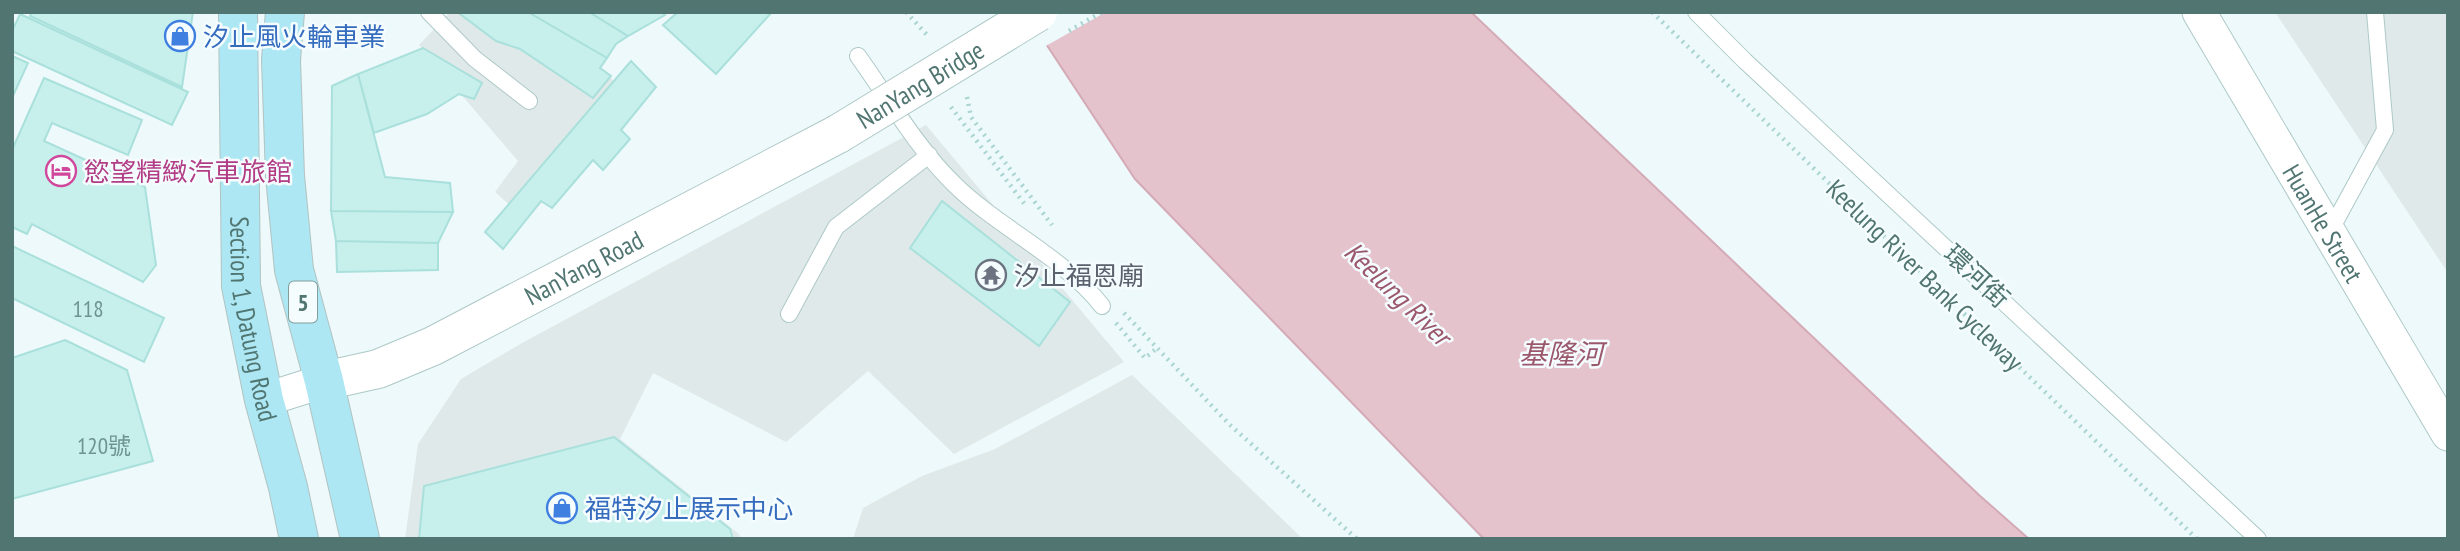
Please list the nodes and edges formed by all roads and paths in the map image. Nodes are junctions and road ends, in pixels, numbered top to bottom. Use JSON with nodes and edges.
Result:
{"nodes":[{"id":1,"x":238,"y":12,"type":"edge"},
{"id":2,"x":285,"y":12,"type":"edge"},
{"id":3,"x":429,"y":12,"type":"edge"},
{"id":4,"x":1038,"y":12,"type":"edge"},
{"id":5,"x":1652,"y":12,"type":"edge"},
{"id":6,"x":1696,"y":12,"type":"edge"},
{"id":7,"x":2199,"y":12,"type":"edge"},
{"id":8,"x":2375,"y":12,"type":"edge"},
{"id":9,"x":858,"y":56,"type":"dead end"},
{"id":10,"x":529,"y":101,"type":"dead end"},
{"id":11,"x":948,"y":103,"type":"dead end"},
{"id":12,"x":971,"y":117,"type":"dead end"},
{"id":13,"x":838,"y":134,"type":"joint"},
{"id":14,"x":929,"y":155,"type":"junction"},
{"id":15,"x":1029,"y":211,"type":"dead end"},
{"id":16,"x":2329,"y":233,"type":"junction"},
{"id":17,"x":1058,"y":234,"type":"dead end"},
{"id":18,"x":1102,"y":306,"type":"joint"},
{"id":19,"x":1119,"y":307,"type":"dead end"},
{"id":20,"x":789,"y":314,"type":"dead end"},
{"id":21,"x":1156,"y":349,"type":"junction"},
{"id":22,"x":324,"y":381,"type":"junction"},
{"id":23,"x":264,"y":400,"type":"junction"},
{"id":24,"x":2448,"y":434,"type":"edge"},
{"id":25,"x":299,"y":539,"type":"edge"},
{"id":26,"x":360,"y":539,"type":"edge"},
{"id":27,"x":1357,"y":539,"type":"edge"},
{"id":28,"x":2197,"y":539,"type":"edge"},
{"id":29,"x":2259,"y":539,"type":"edge"}],
"edges":[{"from":1,"to":23,"type":"main road","name":"Section 1, Datung Road"},
{"from":2,"to":22,"type":"main road","name":"Section 1, Datung Road","number":"5"},
{"from":3,"to":10,"type":"lane"},
{"from":4,"to":13,"type":"street","name":"NanYang Bridge","bridge":true},
{"from":5,"to":28,"type":"path","name":"Keelung River Bank Cycleway"},
{"from":6,"to":29,"type":"lane","name":"環河街"},
{"from":7,"to":16,"type":"street","name":"HuanHe Street"},
{"from":8,"to":16,"type":"lane"},
{"from":9,"to":14,"type":"lane"},
{"from":11,"to":15,"type":"path"},
{"from":12,"to":17,"type":"path"},
{"from":13,"to":22,"type":"street","name":"NanYang Road"},
{"from":14,"to":18,"type":"lane"},
{"from":14,"to":20,"type":"lane"},
{"from":16,"to":24,"type":"street","name":"HuanHe Street"},
{"from":18,"to":21,"type":"path"},
{"from":19,"to":21,"type":"path"},
{"from":21,"to":27,"type":"path"},
{"from":22,"to":23,"type":"street"},
{"from":22,"to":26,"type":"main road","name":"Section 1, Datung Road","number":"5"},
{"from":23,"to":25,"type":"main road","name":"Section 1, Datung Road"}]}
